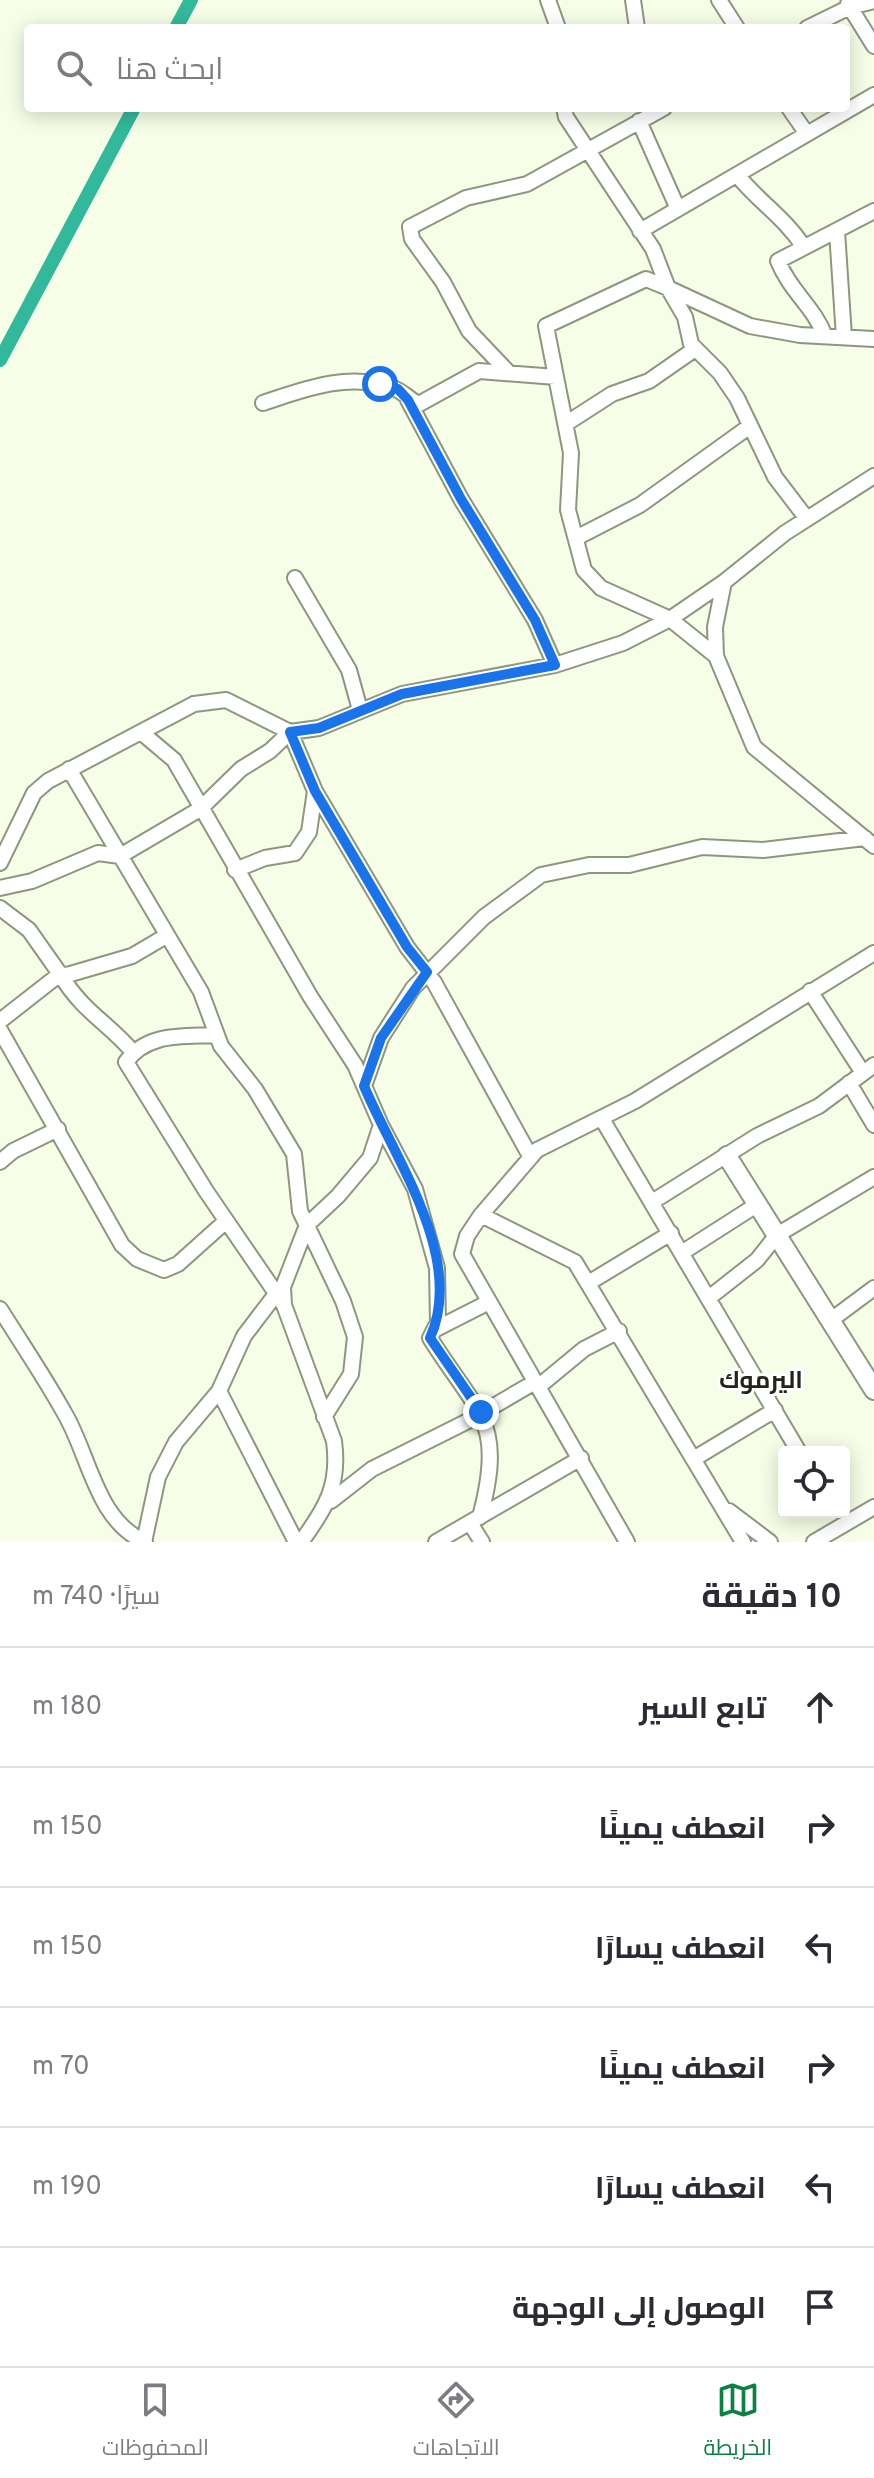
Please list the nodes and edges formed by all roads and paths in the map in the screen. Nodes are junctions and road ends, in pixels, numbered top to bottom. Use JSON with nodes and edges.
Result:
{"nodes":[{"id":1,"x":548,"y":0,"type":"edge"},
{"id":2,"x":633,"y":0,"type":"edge"},
{"id":3,"x":719,"y":0,"type":"edge"},
{"id":4,"x":874,"y":1,"type":"edge"},
{"id":5,"x":848,"y":4,"type":"edge"},
{"id":6,"x":557,"y":24,"type":"edge"},
{"id":7,"x":636,"y":24,"type":"edge"},
{"id":8,"x":734,"y":24,"type":"edge"},
{"id":9,"x":814,"y":24,"type":"edge"},
{"id":10,"x":874,"y":46,"type":"edge"},
{"id":11,"x":874,"y":95,"type":"edge"},
{"id":12,"x":850,"y":109,"type":"edge"},
{"id":13,"x":566,"y":112,"type":"edge"},
{"id":14,"x":656,"y":112,"type":"edge"},
{"id":15,"x":792,"y":112,"type":"edge"},
{"id":16,"x":845,"y":112,"type":"edge"},
{"id":17,"x":639,"y":121,"type":"junction"},
{"id":18,"x":807,"y":134,"type":"junction"},
{"id":19,"x":588,"y":150,"type":"junction"},
{"id":20,"x":737,"y":175,"type":"junction"},
{"id":21,"x":678,"y":209,"type":"junction"},
{"id":22,"x":874,"y":211,"type":"edge"},
{"id":23,"x":640,"y":231,"type":"junction"},
{"id":24,"x":837,"y":231,"type":"junction"},
{"id":25,"x":803,"y":246,"type":"junction"},
{"id":26,"x":668,"y":288,"type":"junction"},
{"id":27,"x":825,"y":336,"type":"junction"},
{"id":28,"x":844,"y":337,"type":"junction"},
{"id":29,"x":874,"y":339,"type":"edge"},
{"id":30,"x":695,"y":349,"type":"junction"},
{"id":31,"x":508,"y":372,"type":"junction"},
{"id":32,"x":556,"y":377,"type":"junction"},
{"id":33,"x":408,"y":400,"type":"junction"},
{"id":34,"x":263,"y":403,"type":"dead end"},
{"id":35,"x":567,"y":423,"type":"junction"},
{"id":36,"x":750,"y":426,"type":"junction"},
{"id":37,"x":874,"y":476,"type":"edge"},
{"id":38,"x":807,"y":519,"type":"junction"},
{"id":39,"x":576,"y":538,"type":"junction"},
{"id":40,"x":295,"y":578,"type":"dead end"},
{"id":41,"x":724,"y":582,"type":"junction"},
{"id":42,"x":670,"y":619,"type":"junction"},
{"id":43,"x":716,"y":656,"type":"junction"},
{"id":44,"x":555,"y":665,"type":"junction"},
{"id":45,"x":360,"y":710,"type":"junction"},
{"id":46,"x":290,"y":732,"type":"junction"},
{"id":47,"x":142,"y":733,"type":"junction"},
{"id":48,"x":69,"y":769,"type":"junction"},
{"id":49,"x":315,"y":791,"type":"junction"},
{"id":50,"x":200,"y":809,"type":"junction"},
{"id":51,"x":869,"y":842,"type":"edge"},
{"id":52,"x":120,"y":856,"type":"junction"},
{"id":53,"x":0,"y":863,"type":"edge"},
{"id":54,"x":235,"y":870,"type":"junction"},
{"id":55,"x":0,"y":888,"type":"edge"},
{"id":56,"x":0,"y":908,"type":"edge"},
{"id":57,"x":166,"y":936,"type":"junction"},
{"id":58,"x":874,"y":953,"type":"edge"},
{"id":59,"x":427,"y":972,"type":"junction"},
{"id":60,"x":60,"y":974,"type":"junction"},
{"id":61,"x":810,"y":991,"type":"junction"},
{"id":62,"x":0,"y":1021,"type":"edge"},
{"id":63,"x":0,"y":1030,"type":"edge"},
{"id":64,"x":217,"y":1035,"type":"junction"},
{"id":65,"x":133,"y":1052,"type":"junction"},
{"id":66,"x":869,"y":1069,"type":"edge"},
{"id":67,"x":849,"y":1083,"type":"junction"},
{"id":68,"x":364,"y":1086,"type":"junction"},
{"id":69,"x":602,"y":1119,"type":"junction"},
{"id":70,"x":381,"y":1125,"type":"junction"},
{"id":71,"x":874,"y":1125,"type":"edge"},
{"id":72,"x":58,"y":1129,"type":"junction"},
{"id":73,"x":530,"y":1156,"type":"junction"},
{"id":74,"x":727,"y":1156,"type":"junction"},
{"id":75,"x":0,"y":1162,"type":"edge"},
{"id":76,"x":874,"y":1177,"type":"edge"},
{"id":77,"x":652,"y":1202,"type":"junction"},
{"id":78,"x":758,"y":1204,"type":"junction"},
{"id":79,"x":481,"y":1215,"type":"junction"},
{"id":80,"x":226,"y":1221,"type":"junction"},
{"id":81,"x":307,"y":1225,"type":"junction"},
{"id":82,"x":671,"y":1233,"type":"junction"},
{"id":83,"x":777,"y":1235,"type":"junction"},
{"id":84,"x":683,"y":1252,"type":"junction"},
{"id":85,"x":590,"y":1282,"type":"junction"},
{"id":86,"x":874,"y":1288,"type":"edge"},
{"id":87,"x":281,"y":1295,"type":"junction"},
{"id":88,"x":710,"y":1297,"type":"junction"},
{"id":89,"x":489,"y":1302,"type":"junction"},
{"id":90,"x":0,"y":1309,"type":"edge"},
{"id":91,"x":831,"y":1320,"type":"junction"},
{"id":92,"x":434,"y":1330,"type":"junction"},
{"id":93,"x":619,"y":1331,"type":"junction"},
{"id":94,"x":536,"y":1385,"type":"junction"},
{"id":95,"x":874,"y":1390,"type":"edge"},
{"id":96,"x":219,"y":1391,"type":"junction"},
{"id":97,"x":775,"y":1410,"type":"junction"},
{"id":98,"x":481,"y":1412,"type":"junction"},
{"id":99,"x":324,"y":1417,"type":"junction"},
{"id":100,"x":796,"y":1446,"type":"edge"},
{"id":101,"x":581,"y":1458,"type":"junction"},
{"id":102,"x":695,"y":1458,"type":"junction"},
{"id":103,"x":331,"y":1501,"type":"junction"},
{"id":104,"x":723,"y":1507,"type":"junction"},
{"id":105,"x":874,"y":1507,"type":"edge"},
{"id":106,"x":838,"y":1519,"type":"edge"},
{"id":107,"x":475,"y":1520,"type":"junction"},
{"id":108,"x":624,"y":1541,"type":"edge"},
{"id":109,"x":144,"y":1542,"type":"edge"},
{"id":110,"x":299,"y":1542,"type":"edge"},
{"id":111,"x":436,"y":1542,"type":"edge"},
{"id":112,"x":482,"y":1542,"type":"edge"},
{"id":113,"x":743,"y":1542,"type":"edge"},
{"id":114,"x":770,"y":1542,"type":"edge"},
{"id":115,"x":814,"y":1542,"type":"edge"}],
"edges":[{"from":1,"to":6,"type":"street"},
{"from":2,"to":7,"type":"street"},
{"from":3,"to":8,"type":"street"},
{"from":4,"to":5,"type":"street"},
{"from":5,"to":9,"type":"street"},
{"from":5,"to":10,"type":"street"},
{"from":11,"to":12,"type":"street"},
{"from":13,"to":19,"type":"street"},
{"from":14,"to":17,"type":"street"},
{"from":15,"to":18,"type":"street"},
{"from":16,"to":18,"type":"street"},
{"from":17,"to":19,"type":"street"},
{"from":17,"to":21,"type":"street"},
{"from":18,"to":20,"type":"street"},
{"from":19,"to":23,"type":"street"},
{"from":19,"to":31,"type":"street"},
{"from":20,"to":21,"type":"street"},
{"from":20,"to":25,"type":"street"},
{"from":21,"to":23,"type":"street"},
{"from":22,"to":24,"type":"street"},
{"from":23,"to":26,"type":"street"},
{"from":24,"to":25,"type":"street"},
{"from":24,"to":28,"type":"street"},
{"from":25,"to":27,"type":"street"},
{"from":26,"to":27,"type":"street"},
{"from":26,"to":30,"type":"street"},
{"from":26,"to":32,"type":"street"},
{"from":27,"to":28,"type":"street"},
{"from":28,"to":29,"type":"street"},
{"from":30,"to":35,"type":"street"},
{"from":30,"to":36,"type":"street"},
{"from":31,"to":32,"type":"street"},
{"from":31,"to":33,"type":"street"},
{"from":32,"to":35,"type":"street"},
{"from":33,"to":34,"type":"street"},
{"from":33,"to":44,"type":"street"},
{"from":35,"to":39,"type":"street"},
{"from":36,"to":38,"type":"street"},
{"from":36,"to":39,"type":"street"},
{"from":37,"to":38,"type":"street"},
{"from":38,"to":41,"type":"street"},
{"from":39,"to":42,"type":"street"},
{"from":40,"to":45,"type":"street"},
{"from":41,"to":42,"type":"street"},
{"from":41,"to":43,"type":"street"},
{"from":42,"to":43,"type":"street"},
{"from":42,"to":44,"type":"street"},
{"from":43,"to":51,"type":"street"},
{"from":44,"to":45,"type":"street"},
{"from":45,"to":46,"type":"street"},
{"from":46,"to":47,"type":"street"},
{"from":46,"to":49,"type":"street"},
{"from":46,"to":50,"type":"street"},
{"from":47,"to":48,"type":"street"},
{"from":47,"to":50,"type":"street"},
{"from":48,"to":52,"type":"street"},
{"from":48,"to":53,"type":"street"},
{"from":49,"to":54,"type":"street"},
{"from":49,"to":59,"type":"street"},
{"from":50,"to":52,"type":"street"},
{"from":50,"to":54,"type":"street"},
{"from":51,"to":59,"type":"street"},
{"from":52,"to":55,"type":"street"},
{"from":52,"to":57,"type":"street"},
{"from":54,"to":68,"type":"street"},
{"from":56,"to":60,"type":"street"},
{"from":57,"to":60,"type":"street"},
{"from":57,"to":64,"type":"street"},
{"from":58,"to":61,"type":"street"},
{"from":59,"to":68,"type":"street"},
{"from":59,"to":73,"type":"street"},
{"from":60,"to":62,"type":"street"},
{"from":60,"to":65,"type":"street"},
{"from":61,"to":66,"type":"street"},
{"from":61,"to":69,"type":"street"},
{"from":63,"to":72,"type":"street"},
{"from":64,"to":65,"type":"street"},
{"from":64,"to":81,"type":"street"},
{"from":65,"to":80,"type":"street"},
{"from":66,"to":67,"type":"street"},
{"from":67,"to":71,"type":"street"},
{"from":67,"to":74,"type":"street"},
{"from":68,"to":70,"type":"street"},
{"from":69,"to":73,"type":"street"},
{"from":69,"to":77,"type":"street"},
{"from":70,"to":81,"type":"street"},
{"from":70,"to":92,"type":"street"},
{"from":72,"to":75,"type":"street"},
{"from":72,"to":80,"type":"street"},
{"from":73,"to":79,"type":"street"},
{"from":74,"to":77,"type":"street"},
{"from":74,"to":78,"type":"street"},
{"from":76,"to":83,"type":"street"},
{"from":77,"to":82,"type":"street"},
{"from":78,"to":83,"type":"street"},
{"from":78,"to":84,"type":"street"},
{"from":79,"to":85,"type":"street"},
{"from":79,"to":89,"type":"street"},
{"from":80,"to":87,"type":"street"},
{"from":81,"to":87,"type":"street"},
{"from":81,"to":99,"type":"street"},
{"from":82,"to":84,"type":"street"},
{"from":82,"to":85,"type":"street"},
{"from":83,"to":88,"type":"street"},
{"from":83,"to":91,"type":"street"},
{"from":84,"to":88,"type":"street"},
{"from":85,"to":93,"type":"street"},
{"from":86,"to":91,"type":"street"},
{"from":87,"to":96,"type":"street"},
{"from":87,"to":99,"type":"street"},
{"from":88,"to":97,"type":"street"},
{"from":89,"to":92,"type":"street"},
{"from":89,"to":94,"type":"street"},
{"from":90,"to":109,"type":"street"},
{"from":91,"to":95,"type":"street"},
{"from":92,"to":98,"type":"street"},
{"from":93,"to":94,"type":"street"},
{"from":93,"to":102,"type":"street"},
{"from":94,"to":98,"type":"street"},
{"from":94,"to":101,"type":"street"},
{"from":96,"to":109,"type":"street"},
{"from":96,"to":110,"type":"street"},
{"from":97,"to":100,"type":"street"},
{"from":97,"to":102,"type":"street"},
{"from":98,"to":103,"type":"street"},
{"from":98,"to":107,"type":"street"},
{"from":99,"to":103,"type":"street"},
{"from":101,"to":107,"type":"street"},
{"from":101,"to":108,"type":"street"},
{"from":102,"to":104,"type":"street"},
{"from":103,"to":110,"type":"street"},
{"from":104,"to":113,"type":"street"},
{"from":104,"to":114,"type":"street"},
{"from":105,"to":106,"type":"street"},
{"from":106,"to":115,"type":"street"},
{"from":107,"to":111,"type":"street"},
{"from":107,"to":112,"type":"street"}]}
